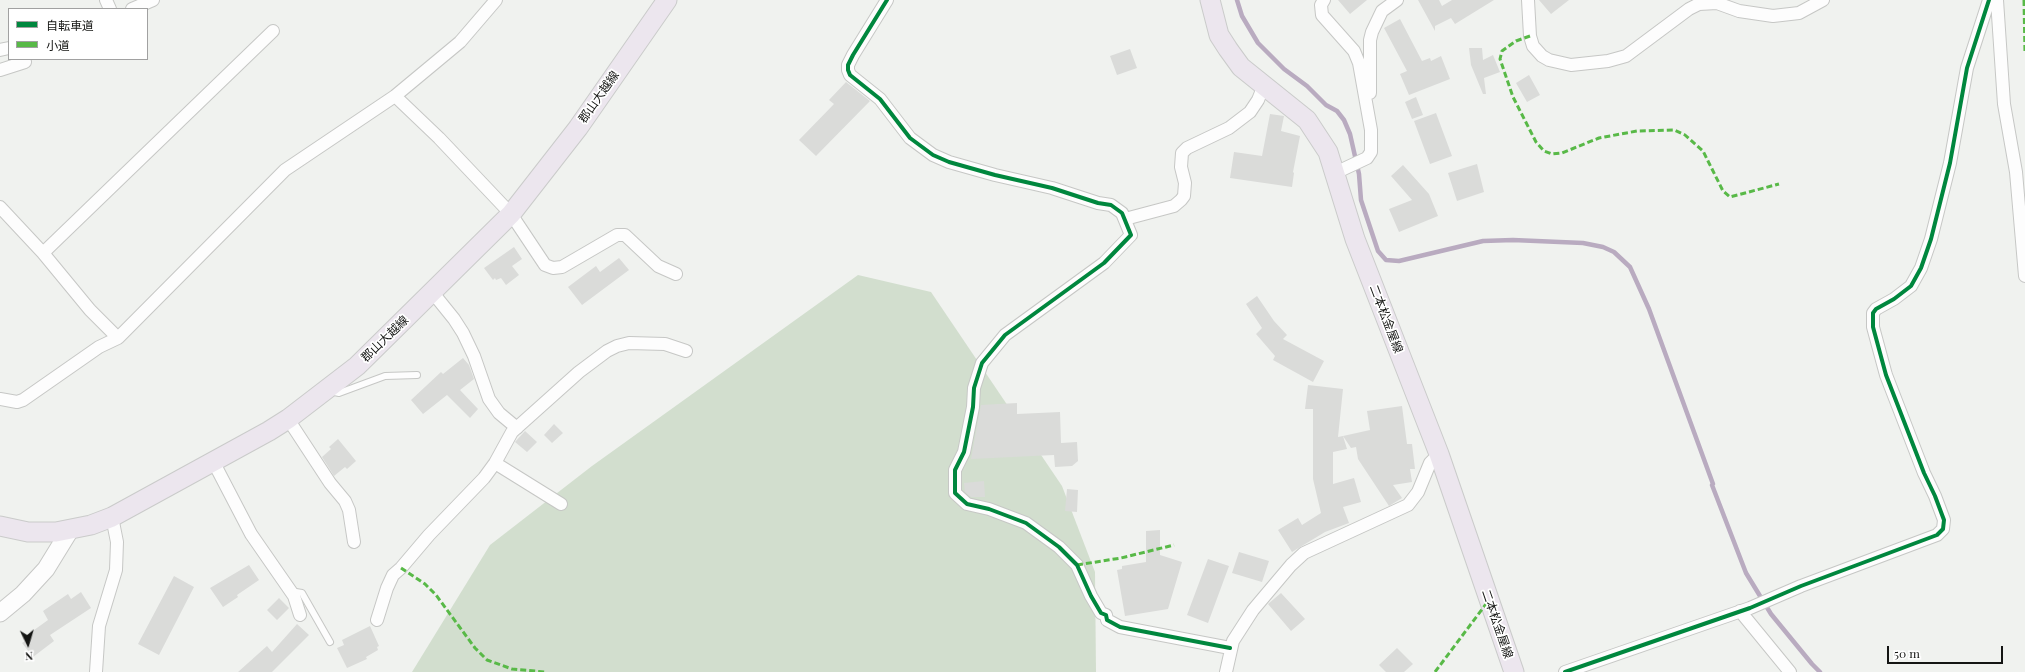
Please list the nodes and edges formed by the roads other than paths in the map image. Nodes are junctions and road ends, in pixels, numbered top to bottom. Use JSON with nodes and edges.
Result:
{"nodes":[{"id":1,"x":153,"y":0,"type":"edge"},
{"id":2,"x":496,"y":0,"type":"edge"},
{"id":3,"x":666,"y":0,"type":"edge"},
{"id":4,"x":887,"y":0,"type":"edge"},
{"id":5,"x":1210,"y":0,"type":"edge"},
{"id":6,"x":1324,"y":0,"type":"edge"},
{"id":7,"x":1397,"y":0,"type":"edge"},
{"id":8,"x":1528,"y":0,"type":"edge"},
{"id":9,"x":1822,"y":0,"type":"edge"},
{"id":10,"x":1988,"y":0,"type":"edge"},
{"id":11,"x":1997,"y":0,"type":"edge"},
{"id":12,"x":134,"y":8,"type":"edge"},
{"id":13,"x":273,"y":31,"type":"dead end"},
{"id":14,"x":24,"y":62,"type":"dead end"},
{"id":15,"x":0,"y":70,"type":"edge"},
{"id":16,"x":1264,"y":85,"type":"junction"},
{"id":17,"x":395,"y":96,"type":"junction"},
{"id":18,"x":1366,"y":101,"type":"junction"},
{"id":19,"x":1335,"y":173,"type":"junction"},
{"id":20,"x":0,"y":208,"type":"edge"},
{"id":21,"x":511,"y":214,"type":"junction"},
{"id":22,"x":1126,"y":219,"type":"junction"},
{"id":23,"x":43,"y":253,"type":"junction"},
{"id":24,"x":676,"y":274,"type":"dead end"},
{"id":25,"x":2025,"y":276,"type":"edge"},
{"id":26,"x":433,"y":292,"type":"junction"},
{"id":27,"x":118,"y":338,"type":"junction"},
{"id":28,"x":686,"y":351,"type":"dead end"},
{"id":29,"x":417,"y":375,"type":"dead end"},
{"id":30,"x":325,"y":390,"type":"junction"},
{"id":31,"x":0,"y":399,"type":"edge"},
{"id":32,"x":288,"y":419,"type":"junction"},
{"id":33,"x":517,"y":428,"type":"junction"},
{"id":34,"x":1439,"y":454,"type":"junction"},
{"id":35,"x":214,"y":463,"type":"junction"},
{"id":36,"x":495,"y":463,"type":"junction"},
{"id":37,"x":561,"y":504,"type":"dead end"},
{"id":38,"x":112,"y":517,"type":"junction"},
{"id":39,"x":0,"y":526,"type":"edge"},
{"id":40,"x":70,"y":530,"type":"junction"},
{"id":41,"x":354,"y":542,"type":"dead end"},
{"id":42,"x":290,"y":591,"type":"junction"},
{"id":43,"x":1740,"y":611,"type":"junction"},
{"id":44,"x":0,"y":613,"type":"edge"},
{"id":45,"x":300,"y":615,"type":"dead end"},
{"id":46,"x":377,"y":620,"type":"dead end"},
{"id":47,"x":330,"y":642,"type":"dead end"},
{"id":48,"x":1230,"y":648,"type":"junction"},
{"id":49,"x":96,"y":672,"type":"edge"},
{"id":50,"x":1226,"y":672,"type":"edge"},
{"id":51,"x":1514,"y":672,"type":"edge"},
{"id":52,"x":1565,"y":672,"type":"edge"},
{"id":53,"x":1790,"y":672,"type":"edge"}],
"edges":[{"from":1,"to":12,"type":"street"},
{"from":2,"to":17,"type":"street"},
{"from":3,"to":21,"type":"main road","name":"郡山大越線"},
{"from":4,"to":22,"type":"street"},
{"from":5,"to":16,"type":"main road","name":"二本松金屋線"},
{"from":6,"to":18,"type":"street"},
{"from":7,"to":18,"type":"street"},
{"from":8,"to":9,"type":"street"},
{"from":10,"to":43,"type":"street"},
{"from":11,"to":25,"type":"street"},
{"from":13,"to":23,"type":"street"},
{"from":14,"to":15,"type":"street"},
{"from":16,"to":19,"type":"main road","name":"二本松金屋線"},
{"from":16,"to":22,"type":"street"},
{"from":17,"to":21,"type":"street"},
{"from":17,"to":27,"type":"street"},
{"from":18,"to":19,"type":"street"},
{"from":19,"to":34,"type":"main road","name":"二本松金屋線"},
{"from":20,"to":23,"type":"street"},
{"from":21,"to":24,"type":"street"},
{"from":21,"to":26,"type":"main road","name":"郡山大越線"},
{"from":22,"to":48,"type":"street"},
{"from":23,"to":27,"type":"street"},
{"from":26,"to":30,"type":"main road","name":"郡山大越線"},
{"from":26,"to":33,"type":"street"},
{"from":27,"to":31,"type":"street"},
{"from":28,"to":33,"type":"street"},
{"from":29,"to":30,"type":"lane"},
{"from":30,"to":32,"type":"main road","name":"郡山大越線"},
{"from":32,"to":35,"type":"main road","name":"郡山大越線"},
{"from":32,"to":41,"type":"street"},
{"from":33,"to":36,"type":"street"},
{"from":34,"to":48,"type":"street"},
{"from":34,"to":51,"type":"main road","name":"二本松金屋線"},
{"from":35,"to":38,"type":"main road","name":"郡山大越線"},
{"from":35,"to":42,"type":"street"},
{"from":36,"to":37,"type":"street"},
{"from":36,"to":46,"type":"street"},
{"from":38,"to":40,"type":"main road","name":"郡山大越線"},
{"from":38,"to":49,"type":"street"},
{"from":39,"to":40,"type":"main road","name":"郡山大越線"},
{"from":40,"to":44,"type":"main road"},
{"from":42,"to":45,"type":"street"},
{"from":42,"to":47,"type":"lane"},
{"from":43,"to":52,"type":"street"},
{"from":43,"to":53,"type":"street"},
{"from":48,"to":50,"type":"street"}]}
